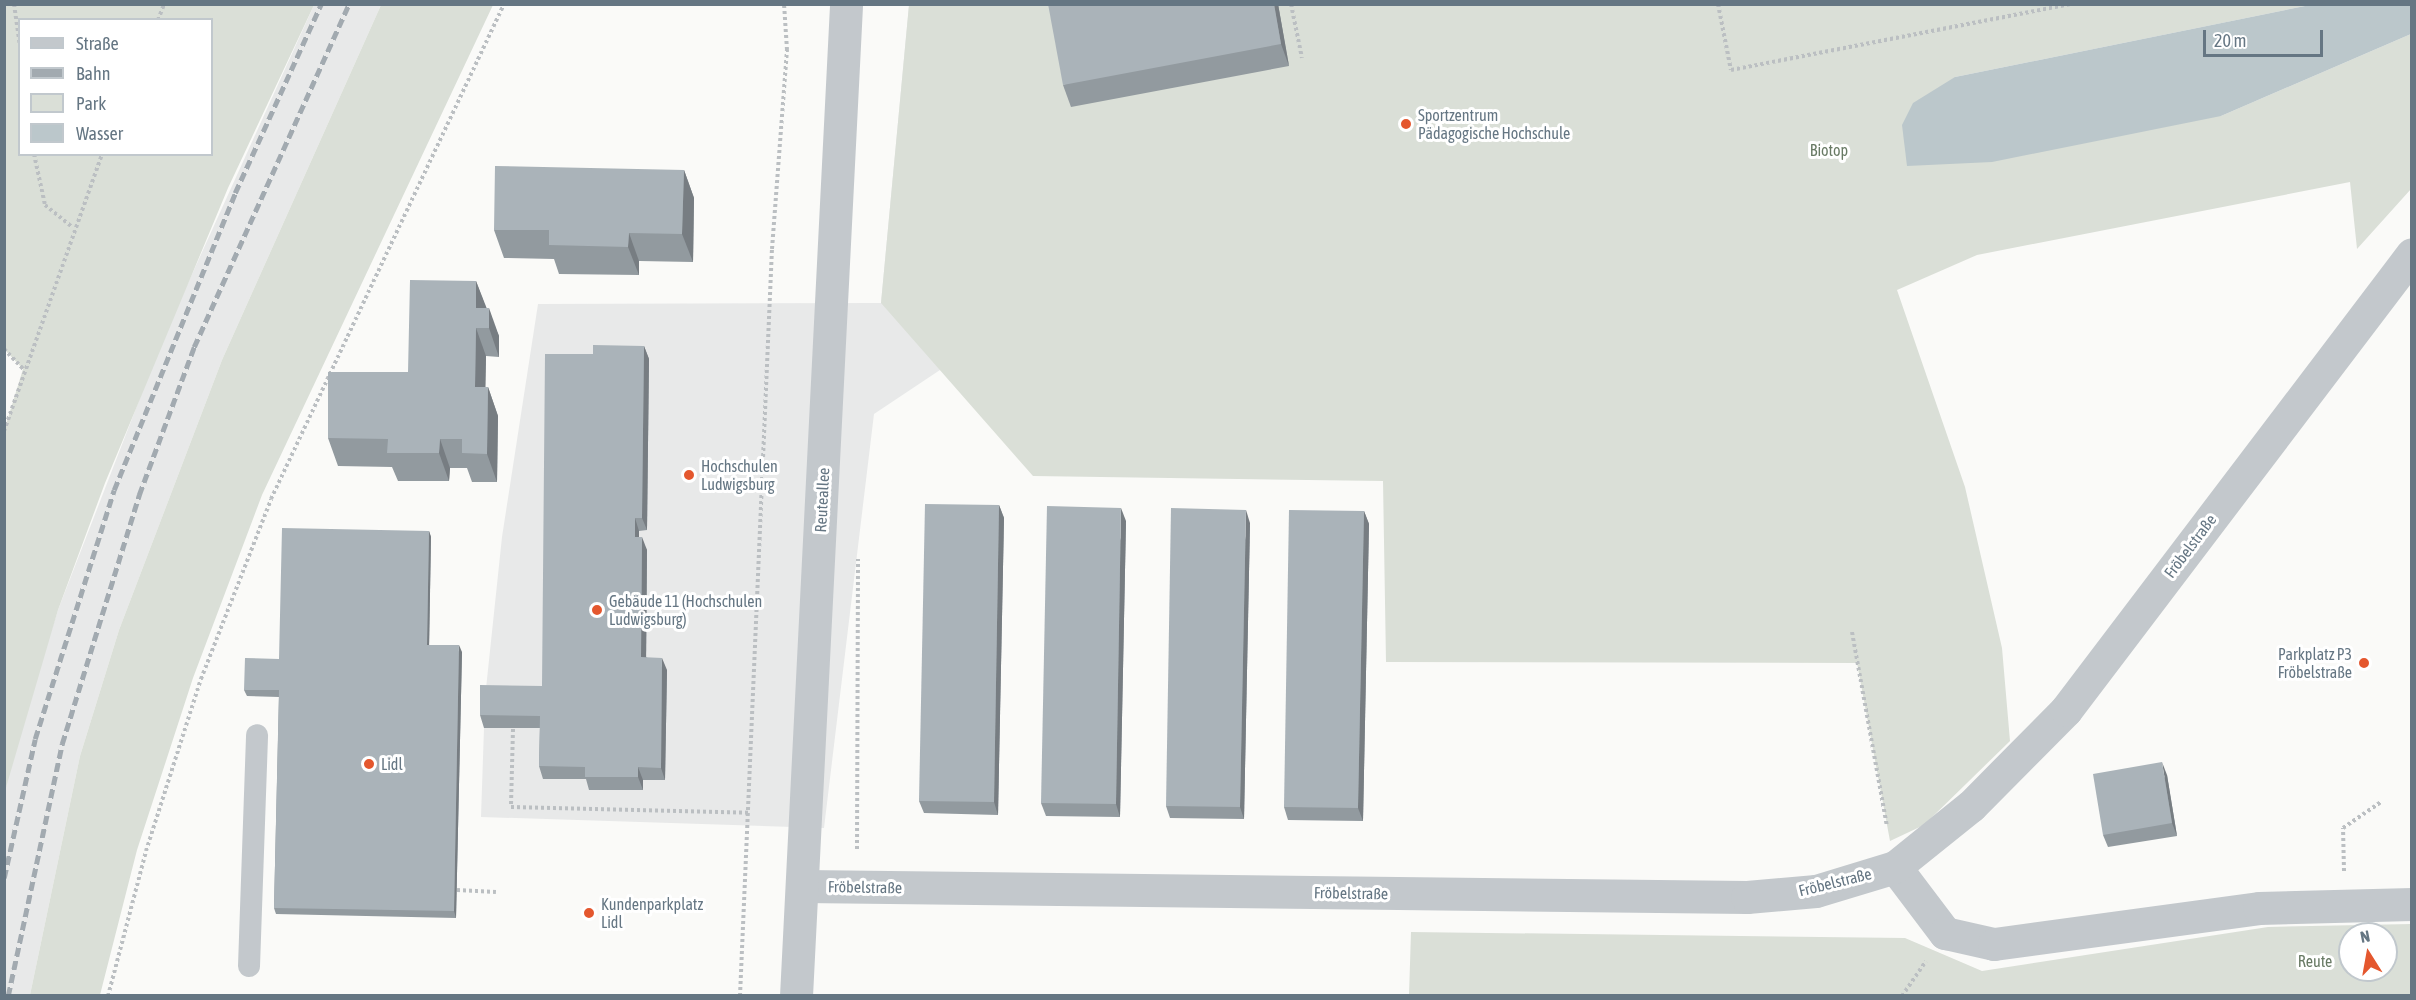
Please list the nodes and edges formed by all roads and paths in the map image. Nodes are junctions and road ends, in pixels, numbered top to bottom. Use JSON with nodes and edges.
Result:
{"nodes":[{"id":1,"x":14,"y":4,"type":"edge"},
{"id":2,"x":504,"y":4,"type":"edge"},
{"id":3,"x":784,"y":4,"type":"edge"},
{"id":4,"x":846,"y":4,"type":"edge"},
{"id":5,"x":1291,"y":4,"type":"edge"},
{"id":6,"x":1718,"y":4,"type":"edge"},
{"id":7,"x":2071,"y":4,"type":"edge"},
{"id":8,"x":18,"y":32,"type":"edge"},
{"id":9,"x":1302,"y":58,"type":"dead end"},
{"id":10,"x":34,"y":156,"type":"edge"},
{"id":11,"x":101,"y":156,"type":"edge"},
{"id":12,"x":72,"y":228,"type":"junction"},
{"id":13,"x":2412,"y":254,"type":"edge"},
{"id":14,"x":4,"y":349,"type":"edge"},
{"id":15,"x":23,"y":369,"type":"junction"},
{"id":16,"x":4,"y":431,"type":"edge"},
{"id":17,"x":1852,"y":632,"type":"dead end"},
{"id":18,"x":513,"y":729,"type":"edge"},
{"id":19,"x":257,"y":735,"type":"dead end"},
{"id":20,"x":2381,"y":802,"type":"dead end"},
{"id":21,"x":750,"y":813,"type":"junction"},
{"id":22,"x":1895,"y":867,"type":"junction"},
{"id":23,"x":2344,"y":873,"type":"dead end"},
{"id":24,"x":803,"y":886,"type":"junction"},
{"id":25,"x":457,"y":891,"type":"edge"},
{"id":26,"x":496,"y":892,"type":"dead end"},
{"id":27,"x":2412,"y":904,"type":"edge"},
{"id":28,"x":249,"y":966,"type":"dead end"},
{"id":29,"x":108,"y":996,"type":"edge"},
{"id":30,"x":740,"y":996,"type":"edge"},
{"id":31,"x":796,"y":996,"type":"edge"}],
"edges":[{"from":1,"to":8,"type":"path"},
{"from":2,"to":29,"type":"path"},
{"from":3,"to":21,"type":"path"},
{"from":4,"to":24,"type":"street","name":"Reuteallee"},
{"from":5,"to":9,"type":"path"},
{"from":6,"to":7,"type":"path"},
{"from":10,"to":12,"type":"path"},
{"from":11,"to":12,"type":"path"},
{"from":12,"to":15,"type":"path"},
{"from":13,"to":22,"type":"street","name":"Fröbelstraße"},
{"from":14,"to":15,"type":"path"},
{"from":15,"to":16,"type":"path"},
{"from":17,"to":22,"type":"path"},
{"from":18,"to":21,"type":"path"},
{"from":19,"to":28,"type":"lane"},
{"from":20,"to":23,"type":"path"},
{"from":21,"to":30,"type":"path"},
{"from":22,"to":24,"type":"street","name":"Fröbelstraße"},
{"from":22,"to":27,"type":"street"},
{"from":24,"to":31,"type":"street","name":"Reuteallee"},
{"from":25,"to":26,"type":"path"}]}
